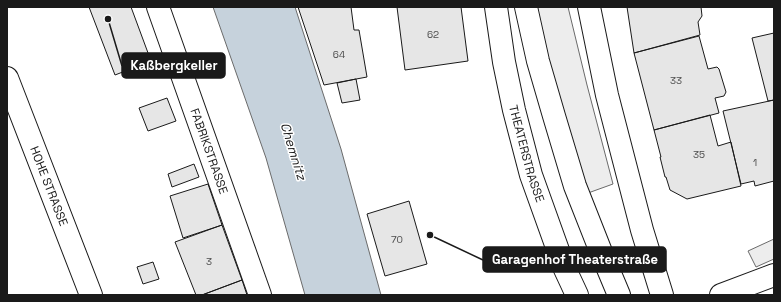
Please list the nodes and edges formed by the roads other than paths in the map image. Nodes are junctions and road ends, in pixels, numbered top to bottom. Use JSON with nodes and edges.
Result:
{"nodes":[{"id":1,"x":158,"y":7,"type":"edge"},
{"id":2,"x":496,"y":7,"type":"edge"},
{"id":3,"x":526,"y":7,"type":"edge"},
{"id":4,"x":589,"y":7,"type":"edge"},
{"id":5,"x":7,"y":78,"type":"edge"},
{"id":6,"x":774,"y":275,"type":"edge"},
{"id":7,"x":91,"y":295,"type":"edge"},
{"id":8,"x":260,"y":295,"type":"edge"},
{"id":9,"x":577,"y":295,"type":"edge"},
{"id":10,"x":619,"y":295,"type":"edge"},
{"id":11,"x":662,"y":295,"type":"edge"},
{"id":12,"x":721,"y":295,"type":"edge"}],
"edges":[{"from":1,"to":8,"type":"street","name":"FABRIKSTRASSE"},
{"from":2,"to":9,"type":"street","name":"THEATERSTRASSE"},
{"from":3,"to":10,"type":"street"},
{"from":4,"to":11,"type":"street"},
{"from":5,"to":7,"type":"street","name":"HOHE STRASSE"},
{"from":6,"to":12,"type":"street"}]}
